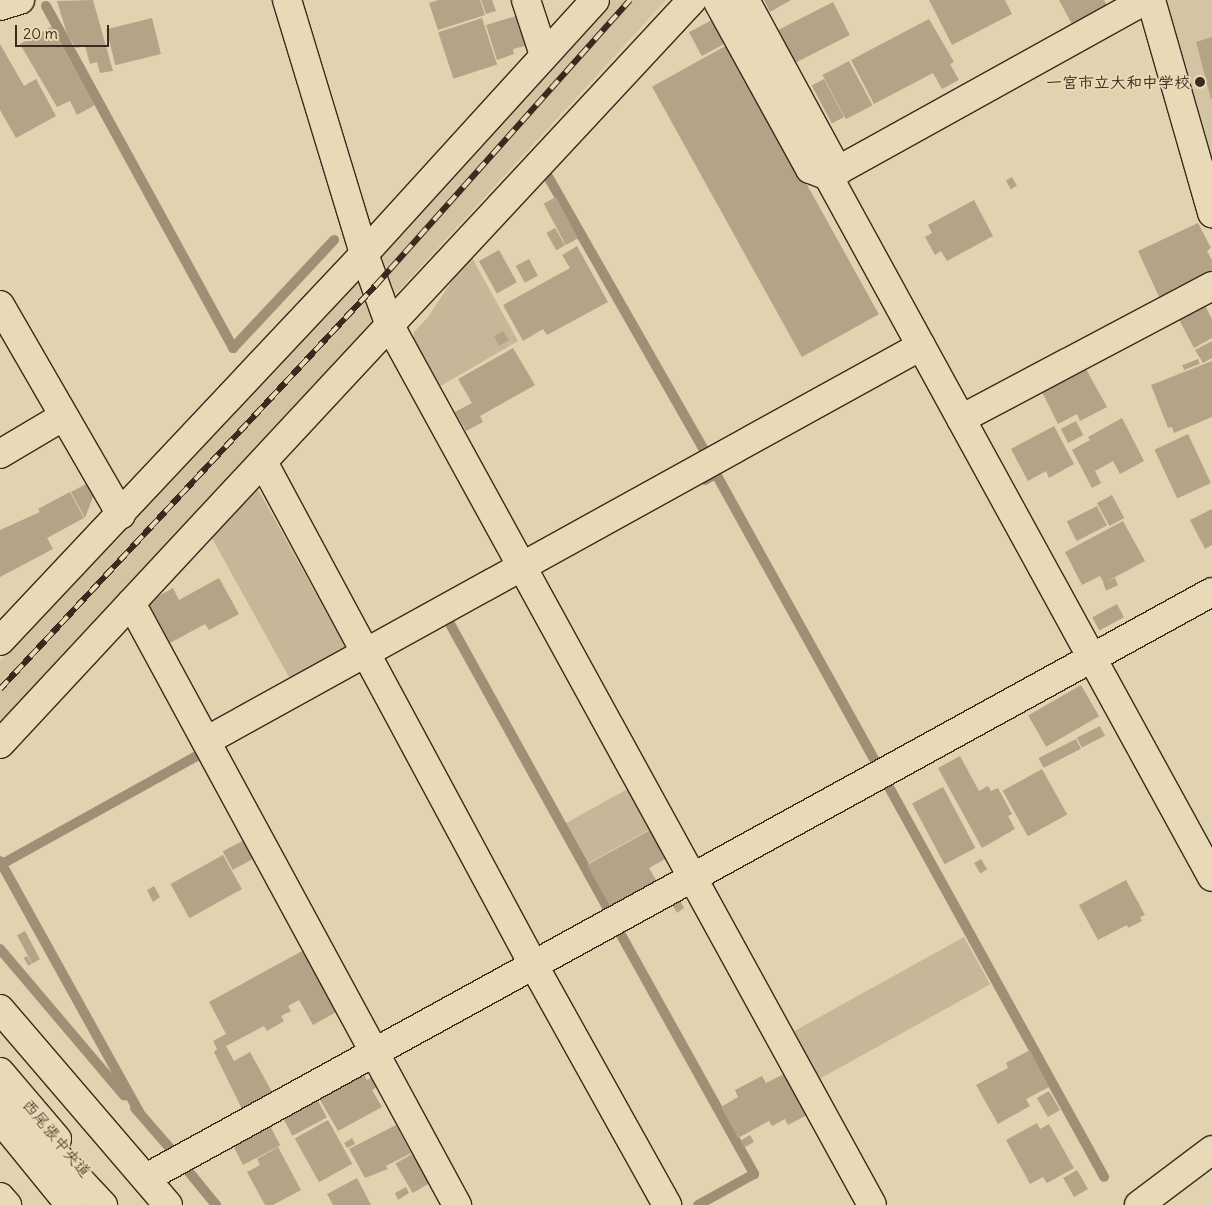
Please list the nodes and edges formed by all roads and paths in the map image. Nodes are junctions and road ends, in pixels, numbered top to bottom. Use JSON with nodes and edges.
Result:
{"nodes":[{"id":1,"x":20,"y":0,"type":"edge"},
{"id":2,"x":287,"y":0,"type":"edge"},
{"id":3,"x":526,"y":0,"type":"edge"},
{"id":4,"x":595,"y":0,"type":"edge"},
{"id":5,"x":692,"y":0,"type":"edge"},
{"id":6,"x":717,"y":0,"type":"edge"},
{"id":7,"x":745,"y":0,"type":"edge"},
{"id":8,"x":1145,"y":0,"type":"edge"},
{"id":9,"x":1152,"y":0,"type":"edge"},
{"id":10,"x":0,"y":6,"type":"edge"},
{"id":11,"x":544,"y":55,"type":"junction"},
{"id":12,"x":833,"y":173,"type":"junction"},
{"id":13,"x":1212,"y":213,"type":"edge"},
{"id":14,"x":364,"y":254,"type":"junction"},
{"id":15,"x":1212,"y":286,"type":"edge"},
{"id":16,"x":0,"y":305,"type":"edge"},
{"id":17,"x":390,"y":326,"type":"junction"},
{"id":18,"x":921,"y":346,"type":"junction"},
{"id":19,"x":64,"y":416,"type":"junction"},
{"id":20,"x":961,"y":419,"type":"junction"},
{"id":21,"x":0,"y":454,"type":"edge"},
{"id":22,"x":263,"y":462,"type":"junction"},
{"id":23,"x":121,"y":515,"type":"junction"},
{"id":24,"x":523,"y":564,"type":"junction"},
{"id":25,"x":1212,"y":592,"type":"edge"},
{"id":26,"x":131,"y":603,"type":"junction"},
{"id":27,"x":0,"y":642,"type":"edge"},
{"id":28,"x":364,"y":653,"type":"junction"},
{"id":29,"x":1092,"y":658,"type":"junction"},
{"id":30,"x":206,"y":741,"type":"junction"},
{"id":31,"x":0,"y":744,"type":"edge"},
{"id":32,"x":1212,"y":877,"type":"edge"},
{"id":33,"x":694,"y":878,"type":"junction"},
{"id":34,"x":533,"y":964,"type":"junction"},
{"id":35,"x":0,"y":1009,"type":"edge"},
{"id":36,"x":372,"y":1053,"type":"junction"},
{"id":37,"x":0,"y":1072,"type":"edge"},
{"id":38,"x":0,"y":1095,"type":"edge"},
{"id":39,"x":0,"y":1119,"type":"edge"},
{"id":40,"x":1212,"y":1150,"type":"edge"},
{"id":41,"x":146,"y":1178,"type":"junction"},
{"id":42,"x":0,"y":1197,"type":"edge"},
{"id":43,"x":7,"y":1205,"type":"edge"},
{"id":44,"x":70,"y":1205,"type":"edge"},
{"id":45,"x":103,"y":1205,"type":"edge"},
{"id":46,"x":114,"y":1205,"type":"edge"},
{"id":47,"x":168,"y":1205,"type":"edge"},
{"id":48,"x":457,"y":1205,"type":"edge"},
{"id":49,"x":667,"y":1205,"type":"edge"},
{"id":50,"x":872,"y":1205,"type":"edge"},
{"id":51,"x":1139,"y":1205,"type":"edge"}],
"edges":[{"from":1,"to":10,"type":"main road"},
{"from":2,"to":14,"type":"main road"},
{"from":3,"to":11,"type":"main road"},
{"from":4,"to":11,"type":"main road"},
{"from":5,"to":17,"type":"main road"},
{"from":6,"to":12,"type":"main road"},
{"from":7,"to":12,"type":"main road"},
{"from":8,"to":12,"type":"main road"},
{"from":9,"to":13,"type":"main road"},
{"from":11,"to":14,"type":"main road"},
{"from":12,"to":18,"type":"main road"},
{"from":14,"to":17,"type":"main road"},
{"from":14,"to":23,"type":"main road"},
{"from":15,"to":20,"type":"main road"},
{"from":16,"to":19,"type":"main road"},
{"from":17,"to":22,"type":"main road"},
{"from":17,"to":24,"type":"main road"},
{"from":18,"to":20,"type":"main road"},
{"from":18,"to":24,"type":"main road"},
{"from":19,"to":21,"type":"main road"},
{"from":19,"to":23,"type":"main road"},
{"from":20,"to":29,"type":"main road"},
{"from":22,"to":26,"type":"main road"},
{"from":22,"to":28,"type":"main road"},
{"from":23,"to":27,"type":"main road"},
{"from":24,"to":28,"type":"main road"},
{"from":24,"to":33,"type":"main road"},
{"from":25,"to":29,"type":"main road"},
{"from":26,"to":30,"type":"main road"},
{"from":26,"to":31,"type":"main road"},
{"from":28,"to":30,"type":"main road"},
{"from":28,"to":34,"type":"main road"},
{"from":29,"to":32,"type":"main road"},
{"from":29,"to":33,"type":"main road"},
{"from":30,"to":36,"type":"main road"},
{"from":33,"to":34,"type":"main road"},
{"from":33,"to":50,"type":"main road"},
{"from":34,"to":36,"type":"main road"},
{"from":34,"to":49,"type":"main road"},
{"from":35,"to":41,"type":"main road"},
{"from":36,"to":41,"type":"main road"},
{"from":36,"to":48,"type":"main road"},
{"from":37,"to":46,"type":"main road","name":"西尾張中央道"},
{"from":38,"to":45,"type":"main road"},
{"from":39,"to":44,"type":"main road"},
{"from":40,"to":51,"type":"main road"},
{"from":41,"to":47,"type":"main road"},
{"from":42,"to":43,"type":"main road"}]}
